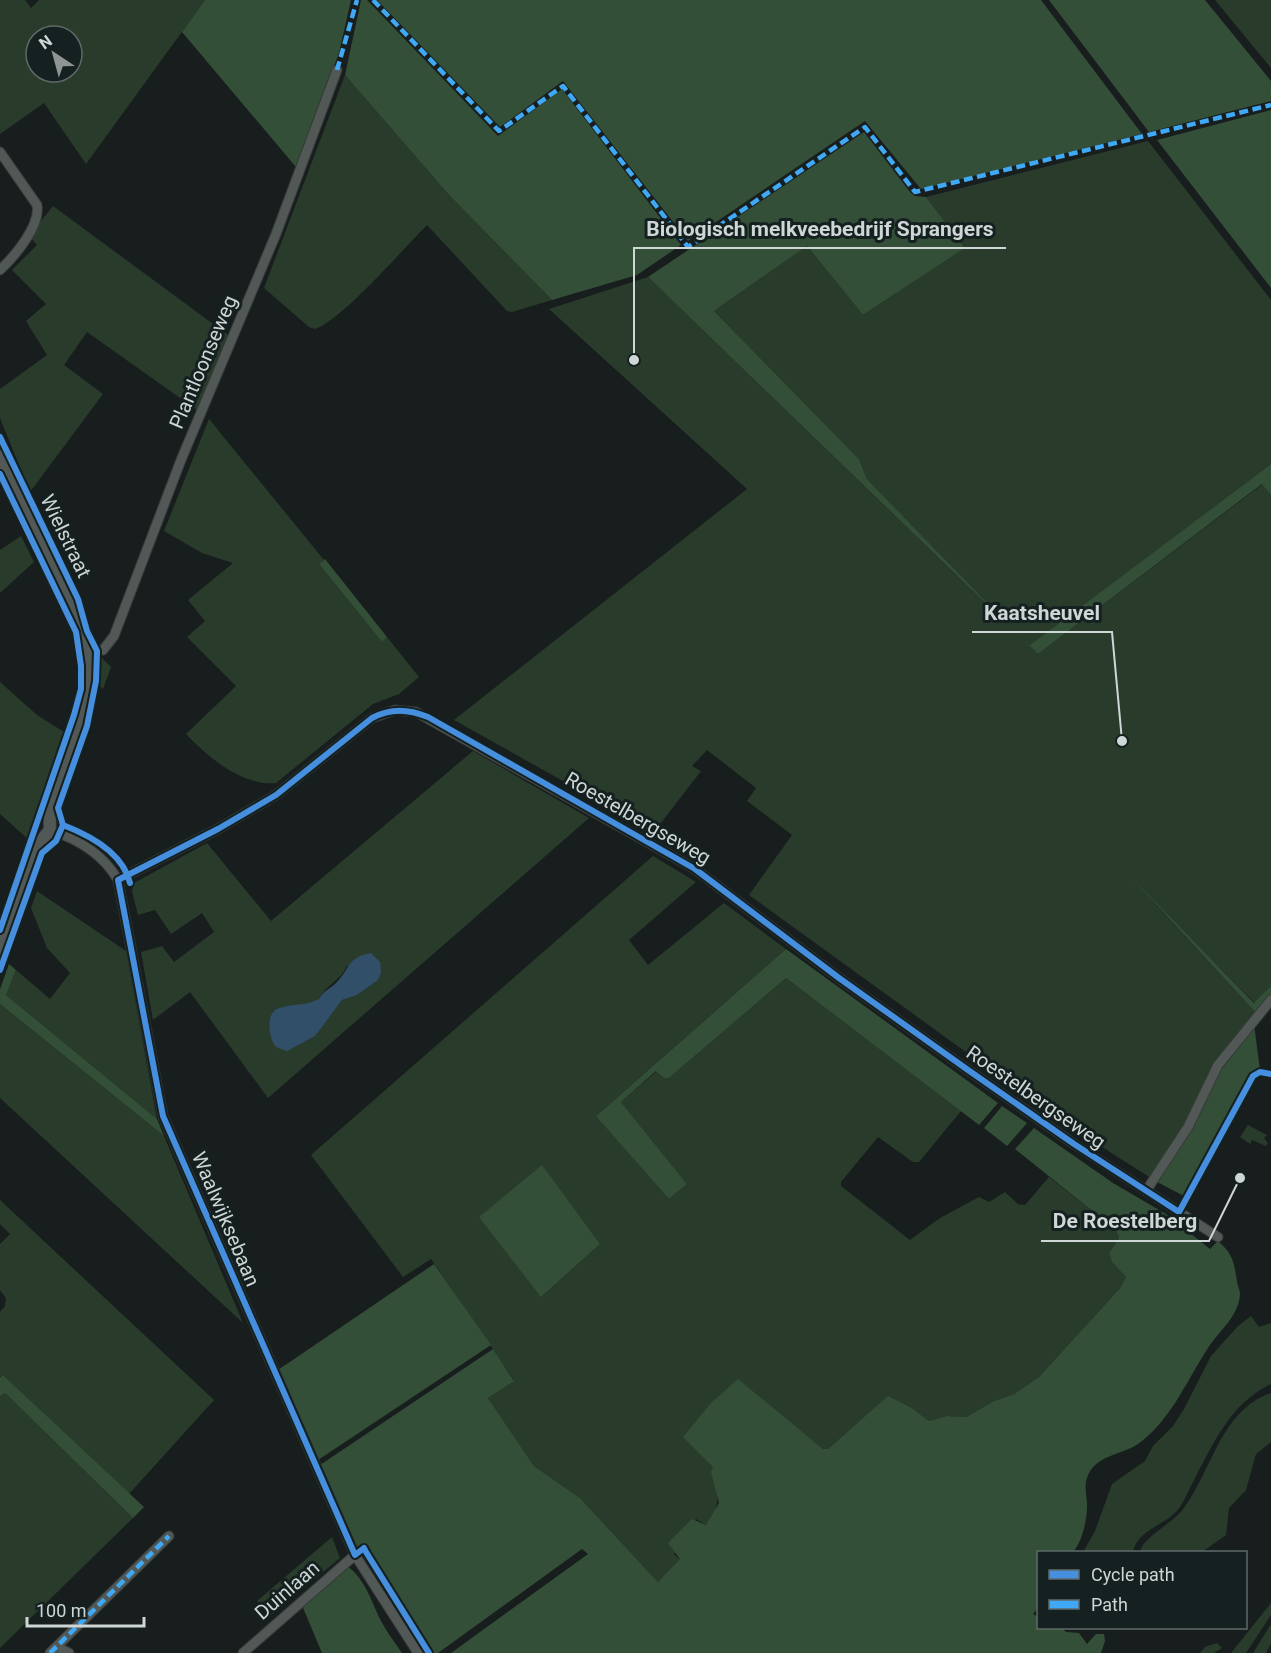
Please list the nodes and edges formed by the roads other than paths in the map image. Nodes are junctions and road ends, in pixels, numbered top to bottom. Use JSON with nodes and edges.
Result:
{"nodes":[{"id":1,"x":337,"y":70,"type":"dead end"},
{"id":2,"x":0,"y":152,"type":"edge"},
{"id":3,"x":0,"y":270,"type":"edge"},
{"id":4,"x":0,"y":456,"type":"edge"},
{"id":5,"x":88,"y":652,"type":"junction"},
{"id":6,"x":50,"y":830,"type":"junction"},
{"id":7,"x":118,"y":880,"type":"junction"},
{"id":8,"x":0,"y":949,"type":"edge"},
{"id":9,"x":1271,"y":1000,"type":"edge"},
{"id":10,"x":1146,"y":1191,"type":"junction"},
{"id":11,"x":1218,"y":1237,"type":"dead end"},
{"id":12,"x":169,"y":1536,"type":"dead end"},
{"id":13,"x":355,"y":1555,"type":"junction"},
{"id":14,"x":54,"y":1650,"type":"edge"},
{"id":15,"x":69,"y":1653,"type":"edge"},
{"id":16,"x":243,"y":1653,"type":"edge"},
{"id":17,"x":418,"y":1653,"type":"edge"}],
"edges":[{"from":1,"to":5,"type":"street","name":"Plantloonseweg"},
{"from":2,"to":3,"type":"street"},
{"from":4,"to":5,"type":"street","name":"Wielstraat"},
{"from":5,"to":6,"type":"street","name":"Wielstraat"},
{"from":6,"to":7,"type":"street","name":"Waalwijksebaan"},
{"from":6,"to":8,"type":"street"},
{"from":7,"to":10,"type":"street","name":"Roestelbergseweg"},
{"from":7,"to":13,"type":"street","name":"Waalwijksebaan"},
{"from":9,"to":10,"type":"street"},
{"from":10,"to":11,"type":"street","name":"Roestelbergseweg"},
{"from":12,"to":14,"type":"street"},
{"from":13,"to":16,"type":"street","name":"Duinlaan"},
{"from":13,"to":17,"type":"street","name":"Waalwijksebaan"},
{"from":14,"to":15,"type":"street"}]}
